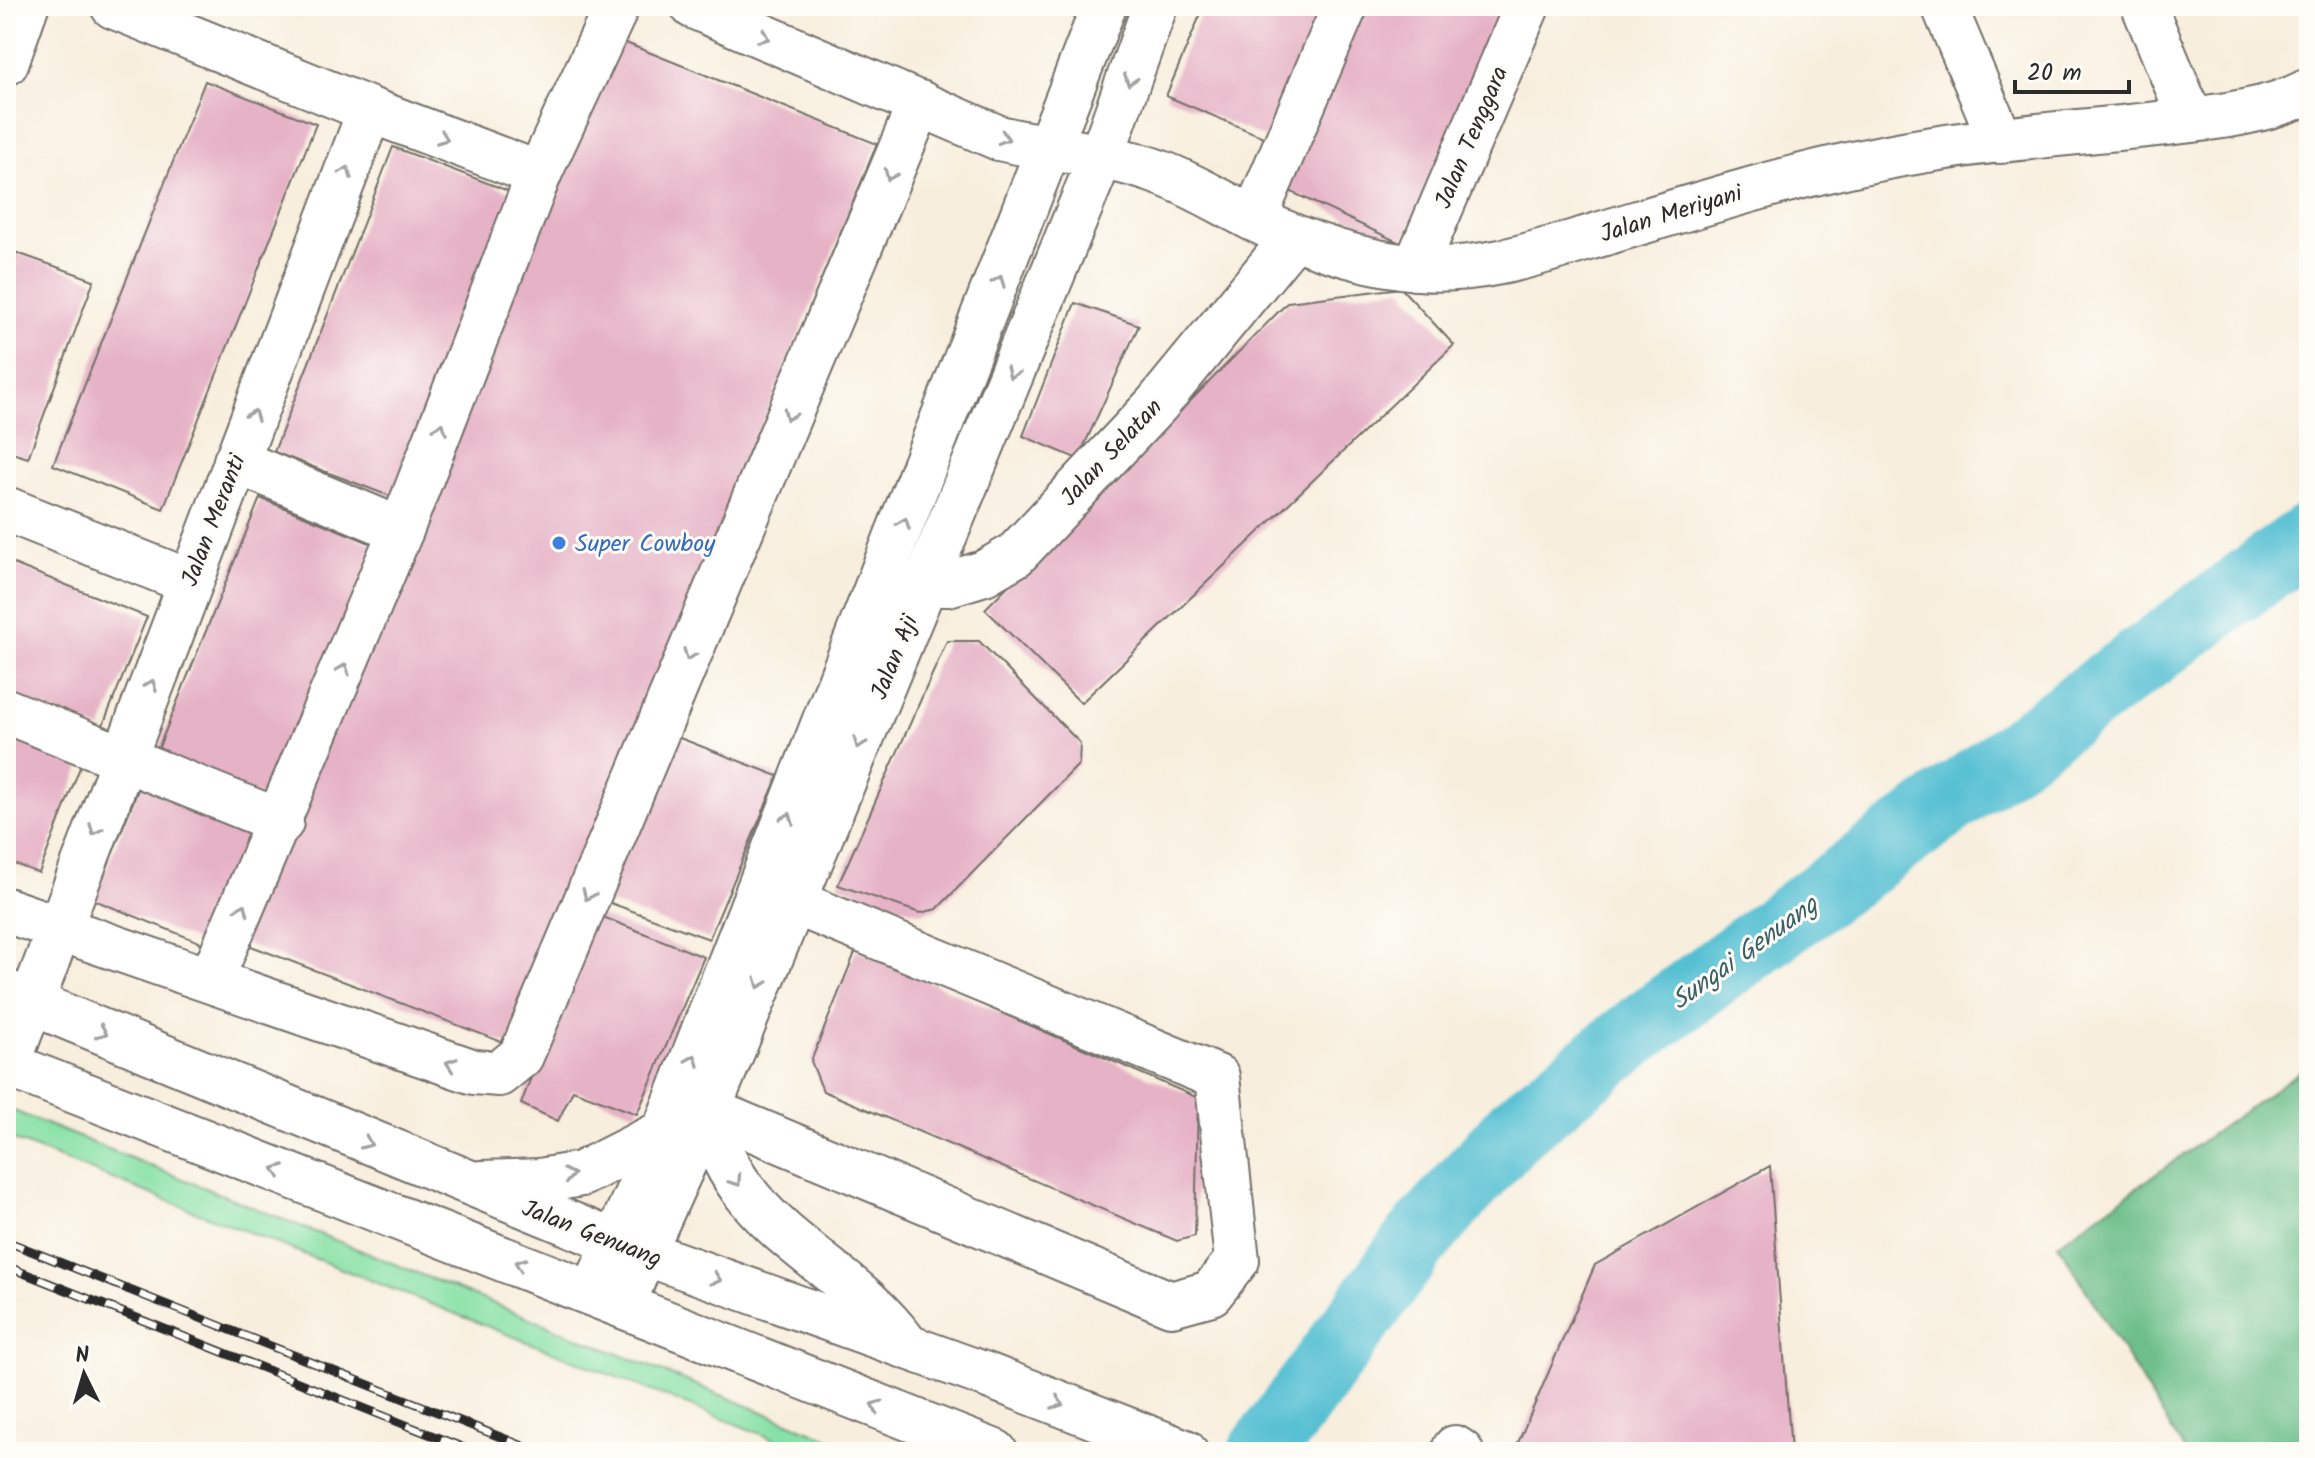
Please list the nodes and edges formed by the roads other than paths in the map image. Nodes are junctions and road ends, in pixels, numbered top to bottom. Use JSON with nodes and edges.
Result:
{"nodes":[{"id":1,"x":26,"y":6,"type":"edge"},
{"id":2,"x":113,"y":6,"type":"edge"},
{"id":3,"x":617,"y":6,"type":"edge"},
{"id":4,"x":693,"y":6,"type":"edge"},
{"id":5,"x":1104,"y":6,"type":"edge"},
{"id":6,"x":1155,"y":6,"type":"edge"},
{"id":7,"x":1345,"y":6,"type":"edge"},
{"id":8,"x":1527,"y":6,"type":"edge"},
{"id":9,"x":1944,"y":6,"type":"edge"},
{"id":10,"x":2144,"y":6,"type":"edge"},
{"id":11,"x":6,"y":63,"type":"edge"},
{"id":12,"x":2309,"y":91,"type":"edge"},
{"id":13,"x":920,"y":103,"type":"junction"},
{"id":14,"x":370,"y":110,"type":"junction"},
{"id":15,"x":2191,"y":120,"type":"junction"},
{"id":16,"x":2001,"y":141,"type":"junction"},
{"id":17,"x":1050,"y":151,"type":"junction"},
{"id":18,"x":1102,"y":154,"type":"junction"},
{"id":19,"x":539,"y":174,"type":"junction"},
{"id":20,"x":1254,"y":219,"type":"junction"},
{"id":21,"x":1294,"y":237,"type":"junction"},
{"id":22,"x":1415,"y":268,"type":"junction"},
{"id":23,"x":236,"y":461,"type":"junction"},
{"id":24,"x":6,"y":509,"type":"edge"},
{"id":25,"x":401,"y":530,"type":"junction"},
{"id":26,"x":190,"y":582,"type":"junction"},
{"id":27,"x":880,"y":583,"type":"junction"},
{"id":28,"x":923,"y":586,"type":"junction"},
{"id":29,"x":6,"y":711,"type":"edge"},
{"id":30,"x":123,"y":757,"type":"junction"},
{"id":31,"x":281,"y":822,"type":"junction"},
{"id":32,"x":794,"y":902,"type":"junction"},
{"id":33,"x":6,"y":910,"type":"edge"},
{"id":34,"x":57,"y":930,"type":"junction"},
{"id":35,"x":211,"y":980,"type":"junction"},
{"id":36,"x":18,"y":997,"type":"edge"},
{"id":37,"x":7,"y":1064,"type":"edge"},
{"id":38,"x":708,"y":1110,"type":"junction"},
{"id":39,"x":664,"y":1132,"type":"junction"},
{"id":40,"x":464,"y":1183,"type":"junction"},
{"id":41,"x":628,"y":1247,"type":"junction"},
{"id":42,"x":608,"y":1298,"type":"junction"},
{"id":43,"x":910,"y":1349,"type":"junction"},
{"id":44,"x":995,"y":1452,"type":"edge"},
{"id":45,"x":1185,"y":1452,"type":"edge"}],
"edges":[{"from":1,"to":11,"type":"main road"},
{"from":2,"to":14,"type":"main road"},
{"from":3,"to":19,"type":"main road"},
{"from":4,"to":13,"type":"main road","name":"Jalan Meriyani","one_way":true},
{"from":5,"to":17,"type":"main road","name":"Jalan Aji"},
{"from":6,"to":18,"type":"main road","name":"Jalan Aji","one_way":true},
{"from":7,"to":20,"type":"main road"},
{"from":8,"to":22,"type":"main road","name":"Jalan Tenggara"},
{"from":9,"to":16,"type":"main road"},
{"from":10,"to":15,"type":"main road"},
{"from":12,"to":15,"type":"main road","name":"Jalan Meriyani"},
{"from":13,"to":17,"type":"main road","name":"Jalan Meriyani","one_way":true},
{"from":13,"to":35,"type":"main road","one_way":true},
{"from":14,"to":19,"type":"main road","one_way":true},
{"from":23,"to":14,"type":"main road","name":"Jalan Meranti","one_way":true},
{"from":15,"to":16,"type":"main road","name":"Jalan Meriyani"},
{"from":16,"to":22,"type":"main road","name":"Jalan Meriyani"},
{"from":17,"to":18,"type":"main road","name":"Jalan Meriyani"},
{"from":27,"to":17,"type":"main road","name":"Jalan Aji","one_way":true},
{"from":18,"to":20,"type":"main road","name":"Jalan Meriyani"},
{"from":18,"to":28,"type":"main road","name":"Jalan Aji","one_way":true},
{"from":25,"to":19,"type":"main road","one_way":true},
{"from":20,"to":21,"type":"main road","name":"Jalan Meriyani"},
{"from":21,"to":22,"type":"main road","name":"Jalan Meriyani"},
{"from":21,"to":28,"type":"main road","name":"Jalan Selatan"},
{"from":23,"to":25,"type":"main road"},
{"from":23,"to":26,"type":"main road","name":"Jalan Meranti"},
{"from":24,"to":26,"type":"main road"},
{"from":31,"to":25,"type":"main road","one_way":true},
{"from":30,"to":26,"type":"main road","name":"Jalan Meranti","one_way":true},
{"from":27,"to":28,"type":"main road","name":"Jalan Selatan"},
{"from":39,"to":27,"type":"main road","name":"Jalan Aji","one_way":true},
{"from":28,"to":32,"type":"main road","name":"Jalan Aji","one_way":true},
{"from":29,"to":30,"type":"main road"},
{"from":30,"to":31,"type":"main road"},
{"from":30,"to":34,"type":"main road","name":"Jalan Meranti","one_way":true},
{"from":35,"to":31,"type":"main road","one_way":true},
{"from":32,"to":38,"type":"main road","name":"Jalan Aji","one_way":true},
{"from":32,"to":38,"type":"main road"},
{"from":33,"to":34,"type":"main road"},
{"from":34,"to":35,"type":"main road"},
{"from":34,"to":36,"type":"main road","name":"Jalan Meranti"},
{"from":36,"to":37,"type":"main road","name":"Jalan Meranti"},
{"from":36,"to":40,"type":"main road","name":"Jalan Genuang","one_way":true},
{"from":42,"to":37,"type":"main road","one_way":true},
{"from":38,"to":41,"type":"main road","name":"Jalan Aji"},
{"from":38,"to":43,"type":"main road","one_way":true},
{"from":40,"to":39,"type":"main road","one_way":true},
{"from":39,"to":41,"type":"main road","name":"Jalan Aji"},
{"from":40,"to":41,"type":"main road","name":"Jalan Genuang"},
{"from":41,"to":42,"type":"main road","name":"Jalan Aji"},
{"from":41,"to":43,"type":"main road","name":"Jalan Genuang","one_way":true},
{"from":44,"to":42,"type":"main road","one_way":true},
{"from":43,"to":45,"type":"main road","name":"Jalan Genuang","one_way":true}]}
